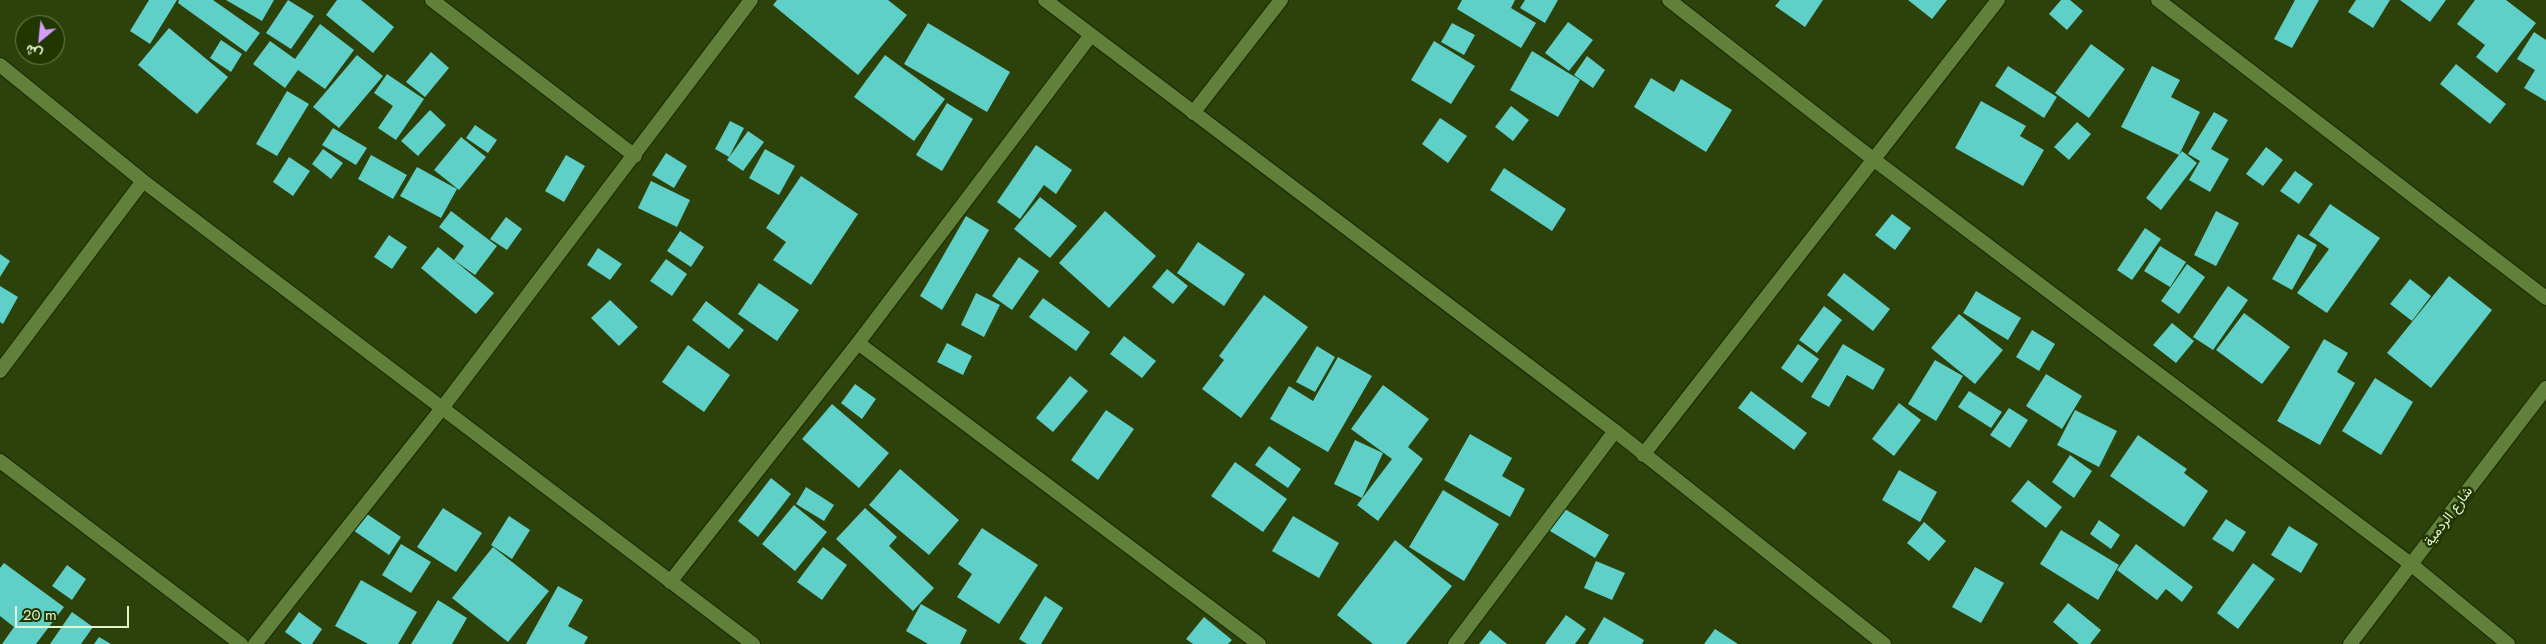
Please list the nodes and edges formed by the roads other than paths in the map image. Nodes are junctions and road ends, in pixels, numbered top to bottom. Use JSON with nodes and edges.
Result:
{"nodes":[{"id":1,"x":432,"y":0,"type":"edge"},
{"id":2,"x":751,"y":0,"type":"edge"},
{"id":3,"x":1045,"y":0,"type":"edge"},
{"id":4,"x":1281,"y":0,"type":"edge"},
{"id":5,"x":1669,"y":0,"type":"edge"},
{"id":6,"x":1998,"y":0,"type":"edge"},
{"id":7,"x":2158,"y":0,"type":"edge"},
{"id":8,"x":1091,"y":36,"type":"junction"},
{"id":9,"x":0,"y":64,"type":"edge"},
{"id":10,"x":1193,"y":113,"type":"junction"},
{"id":11,"x":635,"y":156,"type":"junction"},
{"id":12,"x":1872,"y":159,"type":"junction"},
{"id":13,"x":143,"y":181,"type":"junction"},
{"id":14,"x":2546,"y":298,"type":"edge"},
{"id":15,"x":858,"y":343,"type":"junction"},
{"id":16,"x":0,"y":371,"type":"edge"},
{"id":17,"x":2546,"y":388,"type":"edge"},
{"id":18,"x":443,"y":407,"type":"junction"},
{"id":19,"x":1615,"y":431,"type":"junction"},
{"id":20,"x":1643,"y":455,"type":"junction"},
{"id":21,"x":0,"y":462,"type":"edge"},
{"id":22,"x":2412,"y":565,"type":"junction"},
{"id":23,"x":670,"y":582,"type":"junction"},
{"id":24,"x":241,"y":644,"type":"edge"},
{"id":25,"x":255,"y":644,"type":"edge"},
{"id":26,"x":753,"y":644,"type":"edge"},
{"id":27,"x":1259,"y":644,"type":"edge"},
{"id":28,"x":1455,"y":644,"type":"edge"},
{"id":29,"x":1884,"y":644,"type":"edge"},
{"id":30,"x":2350,"y":644,"type":"edge"},
{"id":31,"x":2508,"y":644,"type":"edge"}],
"edges":[{"from":1,"to":11,"type":"street"},
{"from":2,"to":11,"type":"street"},
{"from":3,"to":8,"type":"street"},
{"from":4,"to":10,"type":"street"},
{"from":5,"to":12,"type":"street"},
{"from":6,"to":12,"type":"street"},
{"from":7,"to":14,"type":"street"},
{"from":8,"to":10,"type":"street"},
{"from":8,"to":15,"type":"street"},
{"from":9,"to":13,"type":"street"},
{"from":10,"to":19,"type":"street"},
{"from":11,"to":18,"type":"street"},
{"from":12,"to":20,"type":"street"},
{"from":12,"to":22,"type":"street"},
{"from":13,"to":16,"type":"street"},
{"from":13,"to":18,"type":"street"},
{"from":15,"to":23,"type":"street"},
{"from":15,"to":27,"type":"street"},
{"from":17,"to":22,"type":"street","name":"شارع الردمية"},
{"from":18,"to":23,"type":"street"},
{"from":18,"to":25,"type":"street"},
{"from":19,"to":20,"type":"street"},
{"from":19,"to":28,"type":"street"},
{"from":20,"to":29,"type":"street"},
{"from":21,"to":24,"type":"street"},
{"from":22,"to":30,"type":"street","name":"شارع الردمية"},
{"from":22,"to":31,"type":"street"},
{"from":23,"to":26,"type":"street"}]}
